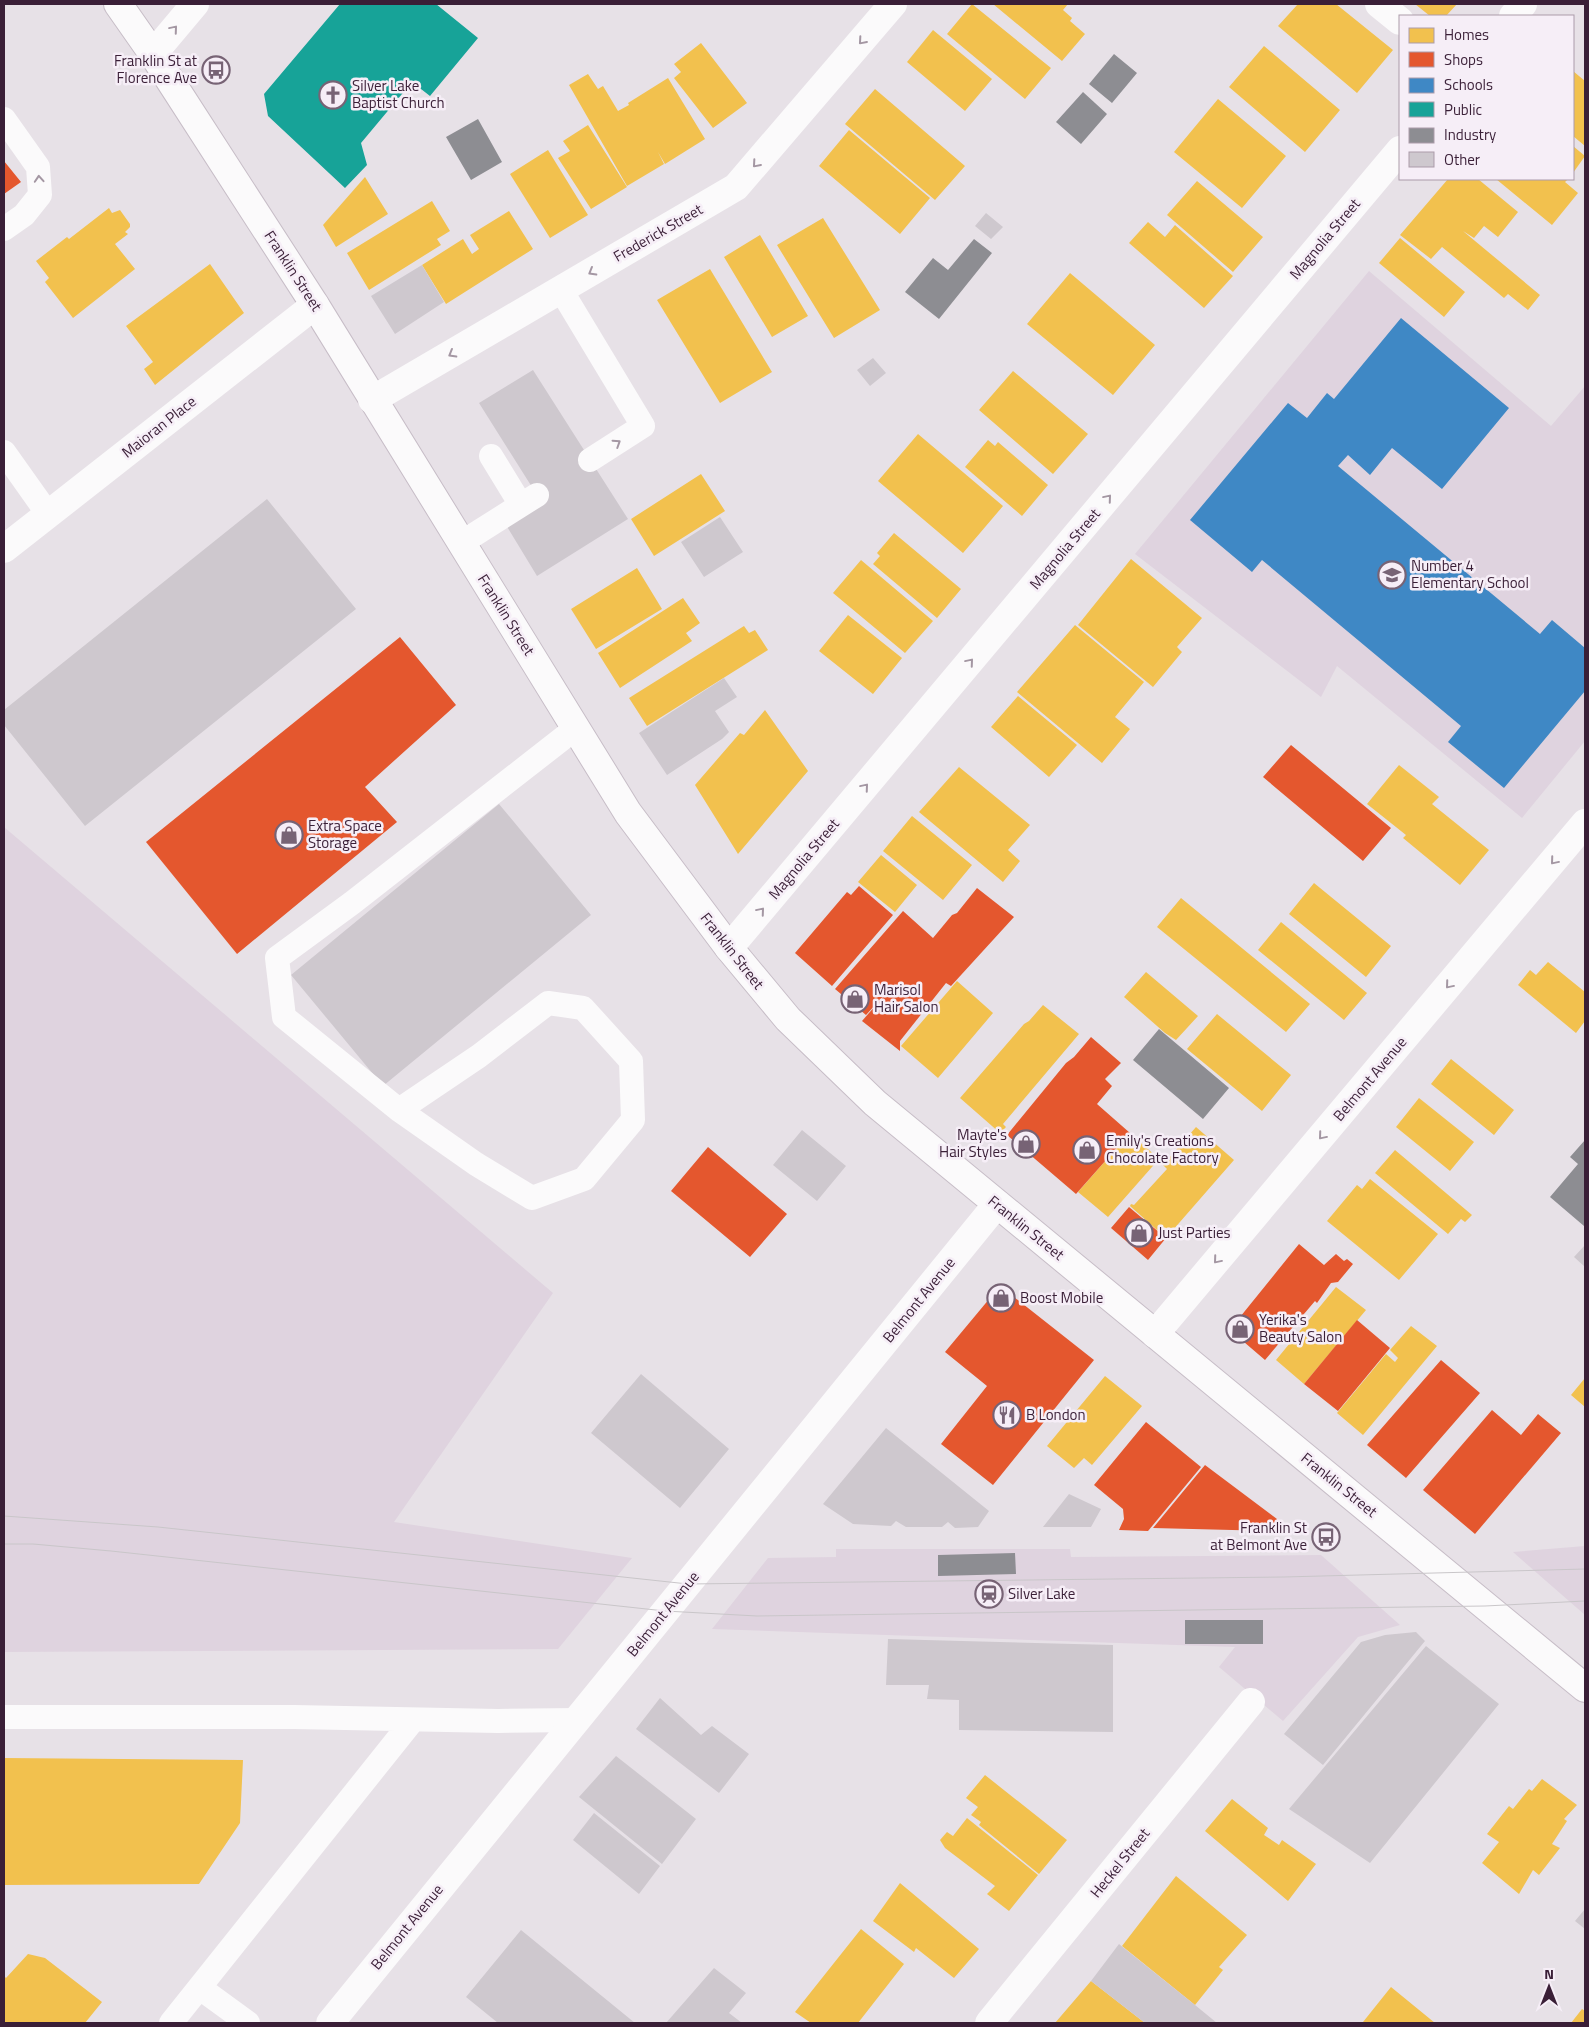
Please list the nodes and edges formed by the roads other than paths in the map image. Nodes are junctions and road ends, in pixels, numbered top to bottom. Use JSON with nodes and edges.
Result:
{"nodes":[{"id":1,"x":118,"y":4,"type":"edge"},
{"id":2,"x":196,"y":4,"type":"edge"},
{"id":3,"x":893,"y":4,"type":"edge"},
{"id":4,"x":1379,"y":4,"type":"edge"},
{"id":5,"x":1524,"y":4,"type":"edge"},
{"id":6,"x":1514,"y":15,"type":"edge"},
{"id":7,"x":1399,"y":20,"type":"edge"},
{"id":8,"x":153,"y":54,"type":"junction"},
{"id":9,"x":4,"y":119,"type":"edge"},
{"id":10,"x":1399,"y":151,"type":"edge"},
{"id":11,"x":4,"y":229,"type":"edge"},
{"id":12,"x":561,"y":290,"type":"junction"},
{"id":13,"x":315,"y":305,"type":"junction"},
{"id":14,"x":372,"y":400,"type":"junction"},
{"id":15,"x":4,"y":452,"type":"edge"},
{"id":16,"x":491,"y":456,"type":"dead end"},
{"id":17,"x":590,"y":460,"type":"dead end"},
{"id":18,"x":48,"y":514,"type":"junction"},
{"id":19,"x":461,"y":543,"type":"junction"},
{"id":20,"x":4,"y":549,"type":"edge"},
{"id":21,"x":576,"y":728,"type":"junction"},
{"id":22,"x":1585,"y":823,"type":"edge"},
{"id":23,"x":729,"y":948,"type":"junction"},
{"id":24,"x":399,"y":1110,"type":"junction"},
{"id":25,"x":997,"y":1204,"type":"junction"},
{"id":26,"x":1155,"y":1334,"type":"junction"},
{"id":27,"x":1585,"y":1688,"type":"edge"},
{"id":28,"x":1251,"y":1702,"type":"dead end"},
{"id":29,"x":4,"y":1717,"type":"edge"},
{"id":30,"x":413,"y":1720,"type":"junction"},
{"id":31,"x":577,"y":1720,"type":"junction"},
{"id":32,"x":200,"y":1988,"type":"junction"},
{"id":33,"x":171,"y":2023,"type":"edge"},
{"id":34,"x":248,"y":2023,"type":"edge"},
{"id":35,"x":330,"y":2023,"type":"edge"},
{"id":36,"x":989,"y":2023,"type":"edge"}],
"edges":[{"from":1,"to":8,"type":"street","name":"Franklin Street"},
{"from":8,"to":2,"type":"street","one_way":true},
{"from":3,"to":12,"type":"street","name":"Frederick Street","one_way":true},
{"from":4,"to":7,"type":"street"},
{"from":5,"to":6,"type":"street"},
{"from":8,"to":13,"type":"street","name":"Franklin Street"},
{"from":11,"to":9,"type":"lane","one_way":true},
{"from":23,"to":10,"type":"street","name":"Magnolia Street","one_way":true},
{"from":12,"to":14,"type":"street","name":"Frederick Street","one_way":true},
{"from":17,"to":12,"type":"lane","one_way":true},
{"from":13,"to":14,"type":"street","name":"Franklin Street"},
{"from":13,"to":18,"type":"street","name":"Maioran Place"},
{"from":14,"to":19,"type":"street","name":"Franklin Street"},
{"from":15,"to":18,"type":"lane"},
{"from":16,"to":19,"type":"lane"},
{"from":18,"to":20,"type":"street","name":"Maioran Place"},
{"from":19,"to":21,"type":"street","name":"Franklin Street"},
{"from":21,"to":23,"type":"street","name":"Franklin Street"},
{"from":21,"to":24,"type":"lane"},
{"from":22,"to":26,"type":"street","name":"Belmont Avenue","one_way":true},
{"from":23,"to":25,"type":"street","name":"Franklin Street"},
{"from":24,"to":24,"type":"lane"},
{"from":25,"to":26,"type":"street","name":"Franklin Street"},
{"from":25,"to":31,"type":"street","name":"Belmont Avenue"},
{"from":26,"to":27,"type":"street","name":"Franklin Street"},
{"from":28,"to":36,"type":"street","name":"Heckel Street"},
{"from":29,"to":30,"type":"lane"},
{"from":30,"to":31,"type":"lane"},
{"from":30,"to":32,"type":"lane"},
{"from":31,"to":35,"type":"street","name":"Belmont Avenue"},
{"from":32,"to":33,"type":"lane"},
{"from":32,"to":34,"type":"lane"}]}
